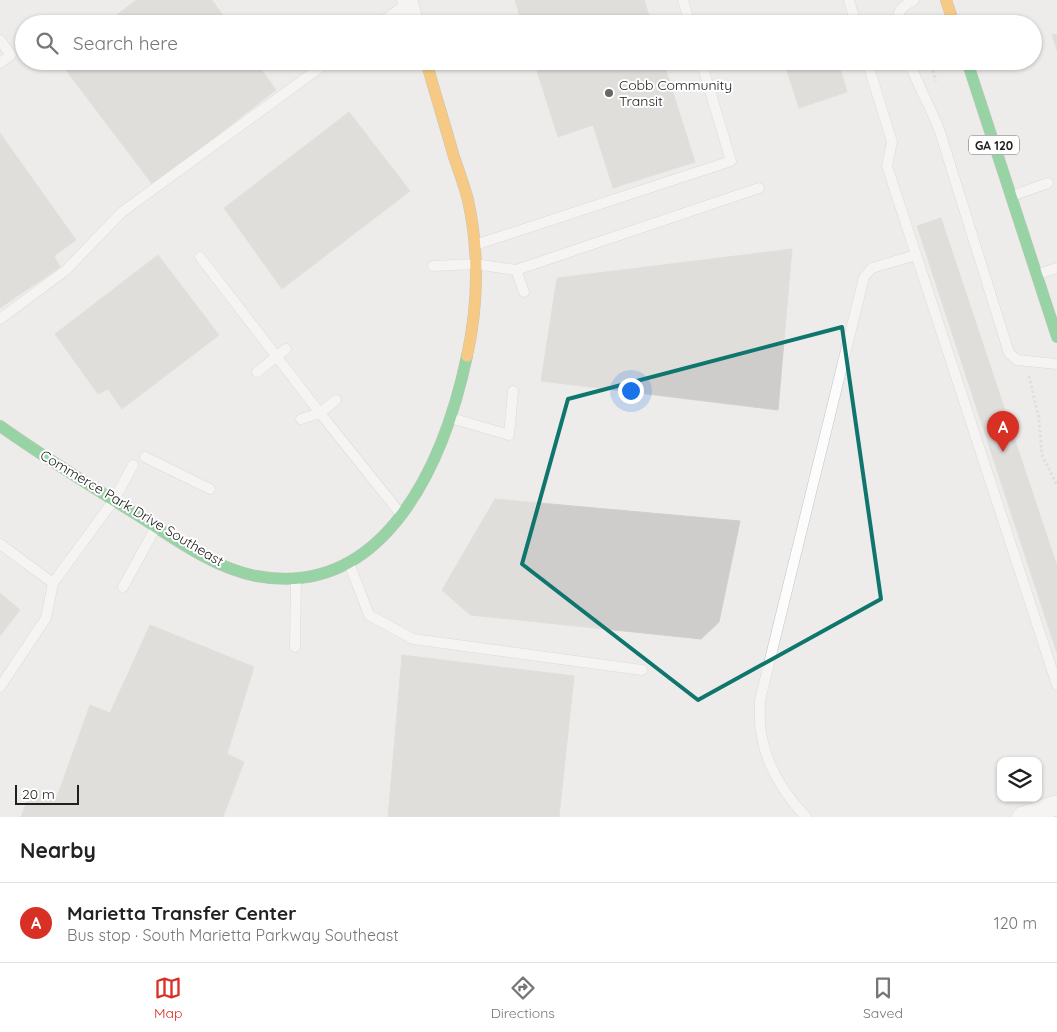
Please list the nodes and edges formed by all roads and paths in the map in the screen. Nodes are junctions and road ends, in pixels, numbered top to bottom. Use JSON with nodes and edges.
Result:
{"nodes":[{"id":1,"x":683,"y":0,"type":"edge"},
{"id":2,"x":849,"y":0,"type":"edge"},
{"id":3,"x":914,"y":0,"type":"edge"},
{"id":4,"x":946,"y":0,"type":"edge"},
{"id":5,"x":407,"y":1,"type":"edge"},
{"id":6,"x":390,"y":15,"type":"edge"},
{"id":7,"x":411,"y":15,"type":"edge"},
{"id":8,"x":687,"y":15,"type":"edge"},
{"id":9,"x":853,"y":15,"type":"edge"},
{"id":10,"x":898,"y":15,"type":"edge"},
{"id":11,"x":951,"y":15,"type":"edge"},
{"id":12,"x":0,"y":40,"type":"edge"},
{"id":13,"x":0,"y":63,"type":"edge"},
{"id":14,"x":316,"y":70,"type":"edge"},
{"id":15,"x":429,"y":70,"type":"edge"},
{"id":16,"x":704,"y":70,"type":"edge"},
{"id":17,"x":870,"y":70,"type":"edge"},
{"id":18,"x":912,"y":70,"type":"edge"},
{"id":19,"x":970,"y":70,"type":"edge"},
{"id":20,"x":1048,"y":183,"type":"dead end"},
{"id":21,"x":759,"y":188,"type":"dead end"},
{"id":22,"x":1012,"y":196,"type":"junction"},
{"id":23,"x":474,"y":246,"type":"junction"},
{"id":24,"x":916,"y":254,"type":"junction"},
{"id":25,"x":200,"y":257,"type":"dead end"},
{"id":26,"x":475,"y":264,"type":"junction"},
{"id":27,"x":432,"y":266,"type":"dead end"},
{"id":28,"x":1057,"y":268,"type":"edge"},
{"id":29,"x":516,"y":270,"type":"junction"},
{"id":30,"x":1037,"y":274,"type":"junction"},
{"id":31,"x":524,"y":292,"type":"dead end"},
{"id":32,"x":0,"y":319,"type":"edge"},
{"id":33,"x":1057,"y":337,"type":"edge"},
{"id":34,"x":286,"y":349,"type":"dead end"},
{"id":35,"x":277,"y":356,"type":"junction"},
{"id":36,"x":1057,"y":364,"type":"edge"},
{"id":37,"x":257,"y":372,"type":"dead end"},
{"id":38,"x":513,"y":392,"type":"dead end"},
{"id":39,"x":336,"y":400,"type":"dead end"},
{"id":40,"x":320,"y":413,"type":"junction"},
{"id":41,"x":450,"y":418,"type":"junction"},
{"id":42,"x":301,"y":419,"type":"dead end"},
{"id":43,"x":0,"y":426,"type":"edge"},
{"id":44,"x":145,"y":457,"type":"dead end"},
{"id":45,"x":134,"y":465,"type":"dead end"},
{"id":46,"x":210,"y":489,"type":"dead end"},
{"id":47,"x":114,"y":500,"type":"junction"},
{"id":48,"x":402,"y":515,"type":"junction"},
{"id":49,"x":156,"y":526,"type":"junction"},
{"id":50,"x":0,"y":544,"type":"edge"},
{"id":51,"x":349,"y":563,"type":"junction"},
{"id":52,"x":296,"y":578,"type":"junction"},
{"id":53,"x":53,"y":583,"type":"junction"},
{"id":54,"x":123,"y":587,"type":"dead end"},
{"id":55,"x":295,"y":647,"type":"dead end"},
{"id":56,"x":642,"y":670,"type":"dead end"},
{"id":57,"x":1057,"y":685,"type":"edge"},
{"id":58,"x":0,"y":687,"type":"edge"},
{"id":59,"x":1057,"y":806,"type":"edge"},
{"id":60,"x":806,"y":817,"type":"edge"},
{"id":61,"x":1022,"y":817,"type":"edge"}],
"edges":[{"from":1,"to":8,"type":"lane"},
{"from":2,"to":9,"type":"lane"},
{"from":3,"to":10,"type":"lane"},
{"from":4,"to":11,"type":"main road"},
{"from":5,"to":6,"type":"lane"},
{"from":5,"to":7,"type":"street"},
{"from":12,"to":13,"type":"lane"},
{"from":14,"to":32,"type":"lane"},
{"from":15,"to":23,"type":"main road","name":"Commerce Park Drive Southeast"},
{"from":16,"to":23,"type":"lane"},
{"from":17,"to":24,"type":"lane"},
{"from":18,"to":36,"type":"lane"},
{"from":19,"to":22,"type":"main road","number":"GA 120"},
{"from":20,"to":22,"type":"lane"},
{"from":21,"to":29,"type":"lane"},
{"from":22,"to":30,"type":"main road","number":"GA 120"},
{"from":23,"to":26,"type":"main road","name":"Commerce Park Drive Southeast"},
{"from":24,"to":57,"type":"lane"},
{"from":24,"to":60,"type":"lane"},
{"from":25,"to":35,"type":"lane"},
{"from":26,"to":27,"type":"lane"},
{"from":26,"to":29,"type":"lane"},
{"from":26,"to":41,"type":"main road","name":"Commerce Park Drive Southeast"},
{"from":28,"to":30,"type":"lane"},
{"from":29,"to":31,"type":"lane"},
{"from":30,"to":33,"type":"main road","number":"GA 120"},
{"from":34,"to":35,"type":"lane"},
{"from":35,"to":37,"type":"lane"},
{"from":35,"to":40,"type":"lane"},
{"from":38,"to":41,"type":"lane"},
{"from":39,"to":40,"type":"lane"},
{"from":40,"to":42,"type":"lane"},
{"from":40,"to":48,"type":"lane"},
{"from":41,"to":48,"type":"main road","name":"Commerce Park Drive Southeast"},
{"from":43,"to":47,"type":"main road","name":"Commerce Park Drive Southeast"},
{"from":44,"to":46,"type":"lane"},
{"from":45,"to":47,"type":"lane"},
{"from":47,"to":49,"type":"main road","name":"Commerce Park Drive Southeast"},
{"from":47,"to":53,"type":"lane"},
{"from":48,"to":51,"type":"main road","name":"Commerce Park Drive Southeast"},
{"from":49,"to":52,"type":"main road","name":"Commerce Park Drive Southeast"},
{"from":49,"to":54,"type":"lane"},
{"from":50,"to":53,"type":"lane"},
{"from":51,"to":52,"type":"main road","name":"Commerce Park Drive Southeast"},
{"from":51,"to":56,"type":"lane"},
{"from":52,"to":55,"type":"lane"},
{"from":53,"to":58,"type":"lane"},
{"from":59,"to":61,"type":"street"}]}
